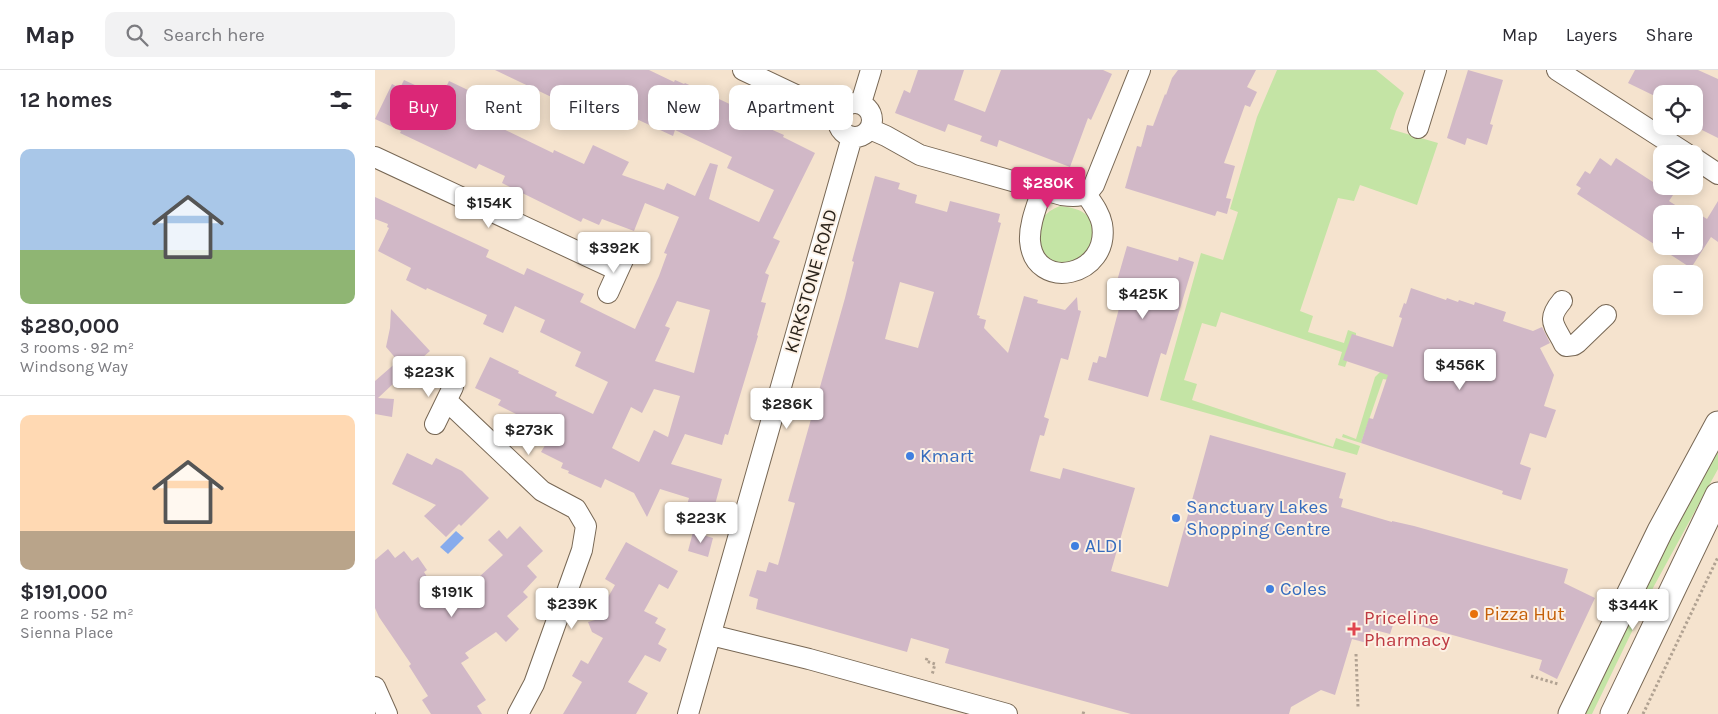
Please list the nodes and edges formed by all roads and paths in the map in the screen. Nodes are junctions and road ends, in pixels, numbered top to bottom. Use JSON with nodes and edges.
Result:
{"nodes":[{"id":1,"x":743,"y":70,"type":"edge"},
{"id":2,"x":871,"y":70,"type":"edge"},
{"id":3,"x":1141,"y":70,"type":"edge"},
{"id":4,"x":1437,"y":70,"type":"edge"},
{"id":5,"x":1557,"y":70,"type":"edge"},
{"id":6,"x":775,"y":85,"type":"edge"},
{"id":7,"x":853,"y":103,"type":"edge"},
{"id":8,"x":861,"y":103,"type":"junction"},
{"id":9,"x":1418,"y":128,"type":"dead end"},
{"id":10,"x":842,"y":130,"type":"edge"},
{"id":11,"x":861,"y":133,"type":"junction"},
{"id":12,"x":1673,"y":145,"type":"edge"},
{"id":13,"x":375,"y":156,"type":"edge"},
{"id":14,"x":1703,"y":164,"type":"edge"},
{"id":15,"x":1718,"y":174,"type":"edge"},
{"id":16,"x":1042,"y":190,"type":"junction"},
{"id":17,"x":1086,"y":194,"type":"junction"},
{"id":18,"x":628,"y":249,"type":"dead end"},
{"id":19,"x":617,"y":270,"type":"junction"},
{"id":20,"x":608,"y":292,"type":"dead end"},
{"id":21,"x":1562,"y":300,"type":"dead end"},
{"id":22,"x":1606,"y":315,"type":"dead end"},
{"id":23,"x":435,"y":424,"type":"dead end"},
{"id":24,"x":1718,"y":424,"type":"edge"},
{"id":25,"x":1718,"y":495,"type":"edge"},
{"id":26,"x":1690,"y":553,"type":"junction"},
{"id":27,"x":1718,"y":558,"type":"edge"},
{"id":28,"x":711,"y":635,"type":"junction"},
{"id":29,"x":1356,"y":654,"type":"dead end"},
{"id":30,"x":927,"y":658,"type":"dead end"},
{"id":31,"x":1531,"y":676,"type":"dead end"},
{"id":32,"x":930,"y":683,"type":"dead end"},
{"id":33,"x":1558,"y":684,"type":"dead end"},
{"id":34,"x":375,"y":687,"type":"edge"},
{"id":35,"x":1359,"y":707,"type":"dead end"},
{"id":36,"x":387,"y":714,"type":"edge"},
{"id":37,"x":518,"y":714,"type":"edge"},
{"id":38,"x":689,"y":714,"type":"edge"},
{"id":39,"x":1007,"y":714,"type":"edge"},
{"id":40,"x":1571,"y":714,"type":"edge"},
{"id":41,"x":1598,"y":714,"type":"edge"},
{"id":42,"x":1613,"y":714,"type":"edge"},
{"id":43,"x":1643,"y":714,"type":"edge"}],
"edges":[{"from":1,"to":6,"type":"street"},
{"from":2,"to":8,"type":"street"},
{"from":3,"to":17,"type":"street"},
{"from":4,"to":9,"type":"street"},
{"from":5,"to":12,"type":"street"},
{"from":7,"to":8,"type":"street"},
{"from":8,"to":11,"type":"street"},
{"from":10,"to":11,"type":"street"},
{"from":11,"to":16,"type":"street"},
{"from":11,"to":28,"type":"street","name":"KIRKSTONE ROAD"},
{"from":13,"to":19,"type":"street"},
{"from":14,"to":15,"type":"street"},
{"from":16,"to":17,"type":"street"},
{"from":16,"to":17,"type":"street"},
{"from":18,"to":19,"type":"street"},
{"from":19,"to":20,"type":"street"},
{"from":21,"to":22,"type":"street"},
{"from":23,"to":37,"type":"street"},
{"from":24,"to":40,"type":"main road"},
{"from":25,"to":26,"type":"main road"},
{"from":26,"to":41,"type":"main road"},
{"from":26,"to":42,"type":"main road"},
{"from":27,"to":43,"type":"path"},
{"from":28,"to":38,"type":"street","name":"KIRKSTONE ROAD"},
{"from":28,"to":39,"type":"street"},
{"from":29,"to":35,"type":"path"},
{"from":30,"to":32,"type":"path"},
{"from":31,"to":33,"type":"path"},
{"from":34,"to":36,"type":"street"}]}
